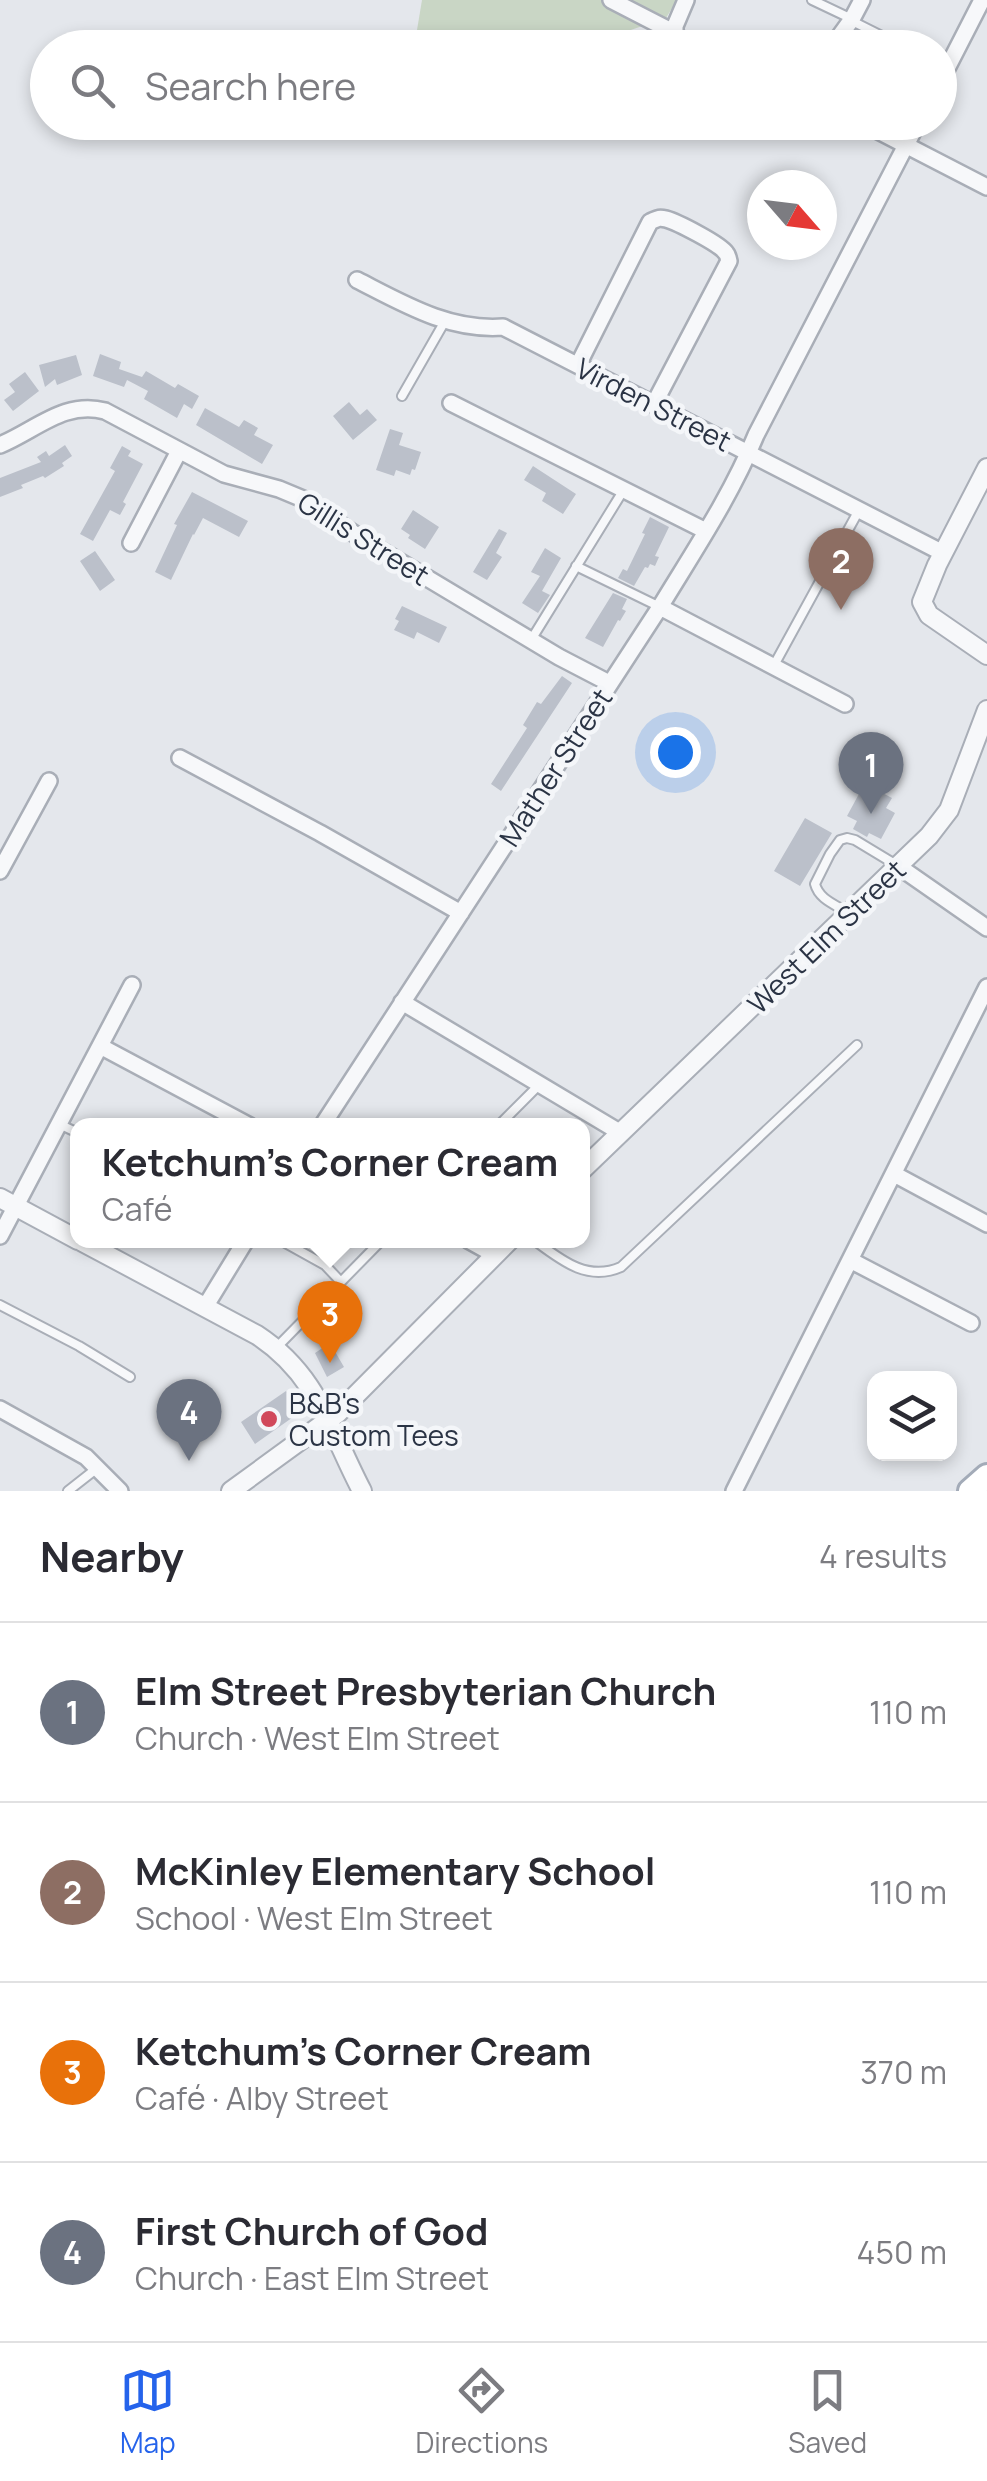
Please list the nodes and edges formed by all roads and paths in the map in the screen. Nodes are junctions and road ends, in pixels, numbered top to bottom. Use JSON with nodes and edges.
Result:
{"nodes":[{"id":1,"x":611,"y":0,"type":"edge"},
{"id":2,"x":686,"y":0,"type":"edge"},
{"id":3,"x":812,"y":0,"type":"edge"},
{"id":4,"x":862,"y":0,"type":"edge"},
{"id":5,"x":982,"y":0,"type":"edge"},
{"id":6,"x":852,"y":20,"type":"junction"},
{"id":7,"x":667,"y":30,"type":"edge"},
{"id":8,"x":675,"y":30,"type":"edge"},
{"id":9,"x":844,"y":30,"type":"edge"},
{"id":10,"x":871,"y":30,"type":"edge"},
{"id":11,"x":957,"y":44,"type":"edge"},
{"id":12,"x":896,"y":140,"type":"edge"},
{"id":13,"x":909,"y":140,"type":"edge"},
{"id":14,"x":906,"y":145,"type":"junction"},
{"id":15,"x":987,"y":187,"type":"edge"},
{"id":16,"x":357,"y":280,"type":"dead end"},
{"id":17,"x":445,"y":321,"type":"junction"},
{"id":18,"x":578,"y":365,"type":"junction"},
{"id":19,"x":402,"y":396,"type":"dead end"},
{"id":20,"x":451,"y":403,"type":"dead end"},
{"id":21,"x":654,"y":404,"type":"junction"},
{"id":22,"x":0,"y":445,"type":"edge"},
{"id":23,"x":179,"y":451,"type":"junction"},
{"id":24,"x":749,"y":453,"type":"junction"},
{"id":25,"x":987,"y":468,"type":"edge"},
{"id":26,"x":623,"y":490,"type":"junction"},
{"id":27,"x":859,"y":510,"type":"junction"},
{"id":28,"x":706,"y":531,"type":"junction"},
{"id":29,"x":131,"y":544,"type":"dead end"},
{"id":30,"x":943,"y":553,"type":"junction"},
{"id":31,"x":576,"y":566,"type":"junction"},
{"id":32,"x":660,"y":607,"type":"junction"},
{"id":33,"x":531,"y":640,"type":"junction"},
{"id":34,"x":987,"y":655,"type":"edge"},
{"id":35,"x":773,"y":667,"type":"junction"},
{"id":36,"x":608,"y":683,"type":"junction"},
{"id":37,"x":845,"y":704,"type":"dead end"},
{"id":38,"x":987,"y":710,"type":"edge"},
{"id":39,"x":180,"y":758,"type":"dead end"},
{"id":40,"x":49,"y":780,"type":"dead end"},
{"id":41,"x":898,"y":866,"type":"junction"},
{"id":42,"x":0,"y":871,"type":"edge"},
{"id":43,"x":461,"y":913,"type":"junction"},
{"id":44,"x":850,"y":913,"type":"junction"},
{"id":45,"x":987,"y":928,"type":"edge"},
{"id":46,"x":132,"y":985,"type":"dead end"},
{"id":47,"x":987,"y":987,"type":"edge"},
{"id":48,"x":402,"y":1002,"type":"junction"},
{"id":49,"x":856,"y":1045,"type":"dead end"},
{"id":50,"x":100,"y":1046,"type":"junction"},
{"id":51,"x":540,"y":1084,"type":"junction"},
{"id":52,"x":235,"y":1118,"type":"edge"},
{"id":53,"x":327,"y":1118,"type":"edge"},
{"id":54,"x":506,"y":1118,"type":"edge"},
{"id":55,"x":59,"y":1124,"type":"junction"},
{"id":56,"x":70,"y":1130,"type":"edge"},
{"id":57,"x":621,"y":1132,"type":"junction"},
{"id":58,"x":590,"y":1162,"type":"edge"},
{"id":59,"x":894,"y":1174,"type":"junction"},
{"id":60,"x":8,"y":1203,"type":"edge"},
{"id":61,"x":987,"y":1224,"type":"edge"},
{"id":62,"x":0,"y":1236,"type":"edge"},
{"id":63,"x":70,"y":1236,"type":"edge"},
{"id":64,"x":93,"y":1248,"type":"edge"},
{"id":65,"x":241,"y":1248,"type":"edge"},
{"id":66,"x":294,"y":1248,"type":"edge"},
{"id":67,"x":374,"y":1248,"type":"edge"},
{"id":68,"x":482,"y":1248,"type":"edge"},
{"id":69,"x":502,"y":1248,"type":"edge"},
{"id":70,"x":545,"y":1248,"type":"edge"},
{"id":71,"x":495,"y":1255,"type":"junction"},
{"id":72,"x":850,"y":1260,"type":"junction"},
{"id":73,"x":342,"y":1282,"type":"junction"},
{"id":74,"x":0,"y":1305,"type":"edge"},
{"id":75,"x":205,"y":1307,"type":"junction"},
{"id":76,"x":971,"y":1324,"type":"dead end"},
{"id":77,"x":276,"y":1348,"type":"junction"},
{"id":78,"x":130,"y":1377,"type":"dead end"},
{"id":79,"x":0,"y":1408,"type":"edge"},
{"id":80,"x":329,"y":1420,"type":"junction"},
{"id":81,"x":98,"y":1467,"type":"junction"},
{"id":82,"x":987,"y":1476,"type":"edge"},
{"id":83,"x":235,"y":1490,"type":"edge"},
{"id":84,"x":68,"y":1491,"type":"edge"},
{"id":85,"x":120,"y":1491,"type":"edge"},
{"id":86,"x":362,"y":1491,"type":"edge"},
{"id":87,"x":734,"y":1491,"type":"edge"},
{"id":88,"x":970,"y":1491,"type":"edge"}],
"edges":[{"from":1,"to":7,"type":"street"},
{"from":2,"to":8,"type":"street"},
{"from":3,"to":6,"type":"lane"},
{"from":4,"to":6,"type":"street"},
{"from":5,"to":11,"type":"street"},
{"from":6,"to":9,"type":"street"},
{"from":6,"to":10,"type":"lane"},
{"from":12,"to":14,"type":"street"},
{"from":13,"to":14,"type":"street","name":"Mather Street"},
{"from":14,"to":15,"type":"street"},
{"from":14,"to":24,"type":"street","name":"Mather Street"},
{"from":16,"to":17,"type":"street","name":"Virden Street"},
{"from":17,"to":18,"type":"street","name":"Virden Street"},
{"from":17,"to":19,"type":"lane"},
{"from":18,"to":21,"type":"street","name":"Virden Street"},
{"from":18,"to":21,"type":"street"},
{"from":20,"to":26,"type":"street"},
{"from":21,"to":24,"type":"street","name":"Virden Street"},
{"from":22,"to":23,"type":"street","name":"Gillis Street"},
{"from":23,"to":29,"type":"street"},
{"from":23,"to":33,"type":"street","name":"Gillis Street"},
{"from":24,"to":27,"type":"street","name":"Virden Street"},
{"from":24,"to":28,"type":"street","name":"Mather Street"},
{"from":25,"to":30,"type":"street"},
{"from":26,"to":28,"type":"street"},
{"from":26,"to":31,"type":"lane"},
{"from":27,"to":30,"type":"street","name":"Virden Street"},
{"from":27,"to":35,"type":"lane"},
{"from":28,"to":32,"type":"street","name":"Mather Street"},
{"from":30,"to":34,"type":"street"},
{"from":31,"to":32,"type":"lane"},
{"from":31,"to":33,"type":"lane"},
{"from":32,"to":35,"type":"street"},
{"from":32,"to":36,"type":"street","name":"Mather Street"},
{"from":33,"to":36,"type":"street","name":"Gillis Street"},
{"from":35,"to":37,"type":"street"},
{"from":36,"to":43,"type":"street","name":"Mather Street"},
{"from":38,"to":41,"type":"street","name":"West Elm Street"},
{"from":39,"to":43,"type":"street"},
{"from":40,"to":42,"type":"street"},
{"from":41,"to":44,"type":"street","name":"West Elm Street"},
{"from":41,"to":44,"type":"lane"},
{"from":41,"to":45,"type":"street"},
{"from":43,"to":48,"type":"street","name":"Mather Street"},
{"from":44,"to":57,"type":"street","name":"West Elm Street"},
{"from":46,"to":50,"type":"street"},
{"from":47,"to":59,"type":"street"},
{"from":48,"to":51,"type":"street"},
{"from":48,"to":53,"type":"street","name":"Mather Street"},
{"from":49,"to":70,"type":"lane"},
{"from":50,"to":52,"type":"street"},
{"from":50,"to":55,"type":"street"},
{"from":51,"to":54,"type":"lane"},
{"from":51,"to":57,"type":"street"},
{"from":55,"to":56,"type":"lane"},
{"from":55,"to":60,"type":"street"},
{"from":57,"to":58,"type":"street","name":"West Elm Street"},
{"from":59,"to":61,"type":"street"},
{"from":59,"to":72,"type":"street"},
{"from":60,"to":62,"type":"street"},
{"from":60,"to":63,"type":"street"},
{"from":64,"to":75,"type":"street"},
{"from":65,"to":75,"type":"street"},
{"from":66,"to":73,"type":"lane"},
{"from":67,"to":73,"type":"lane"},
{"from":68,"to":71,"type":"street"},
{"from":69,"to":71,"type":"street"},
{"from":71,"to":80,"type":"street"},
{"from":72,"to":76,"type":"street"},
{"from":72,"to":87,"type":"street"},
{"from":73,"to":77,"type":"lane"},
{"from":74,"to":78,"type":"lane"},
{"from":75,"to":77,"type":"street"},
{"from":77,"to":80,"type":"street"},
{"from":79,"to":81,"type":"street"},
{"from":80,"to":83,"type":"street"},
{"from":80,"to":86,"type":"street"},
{"from":81,"to":84,"type":"lane"},
{"from":81,"to":85,"type":"street"},
{"from":82,"to":88,"type":"main road"}]}
